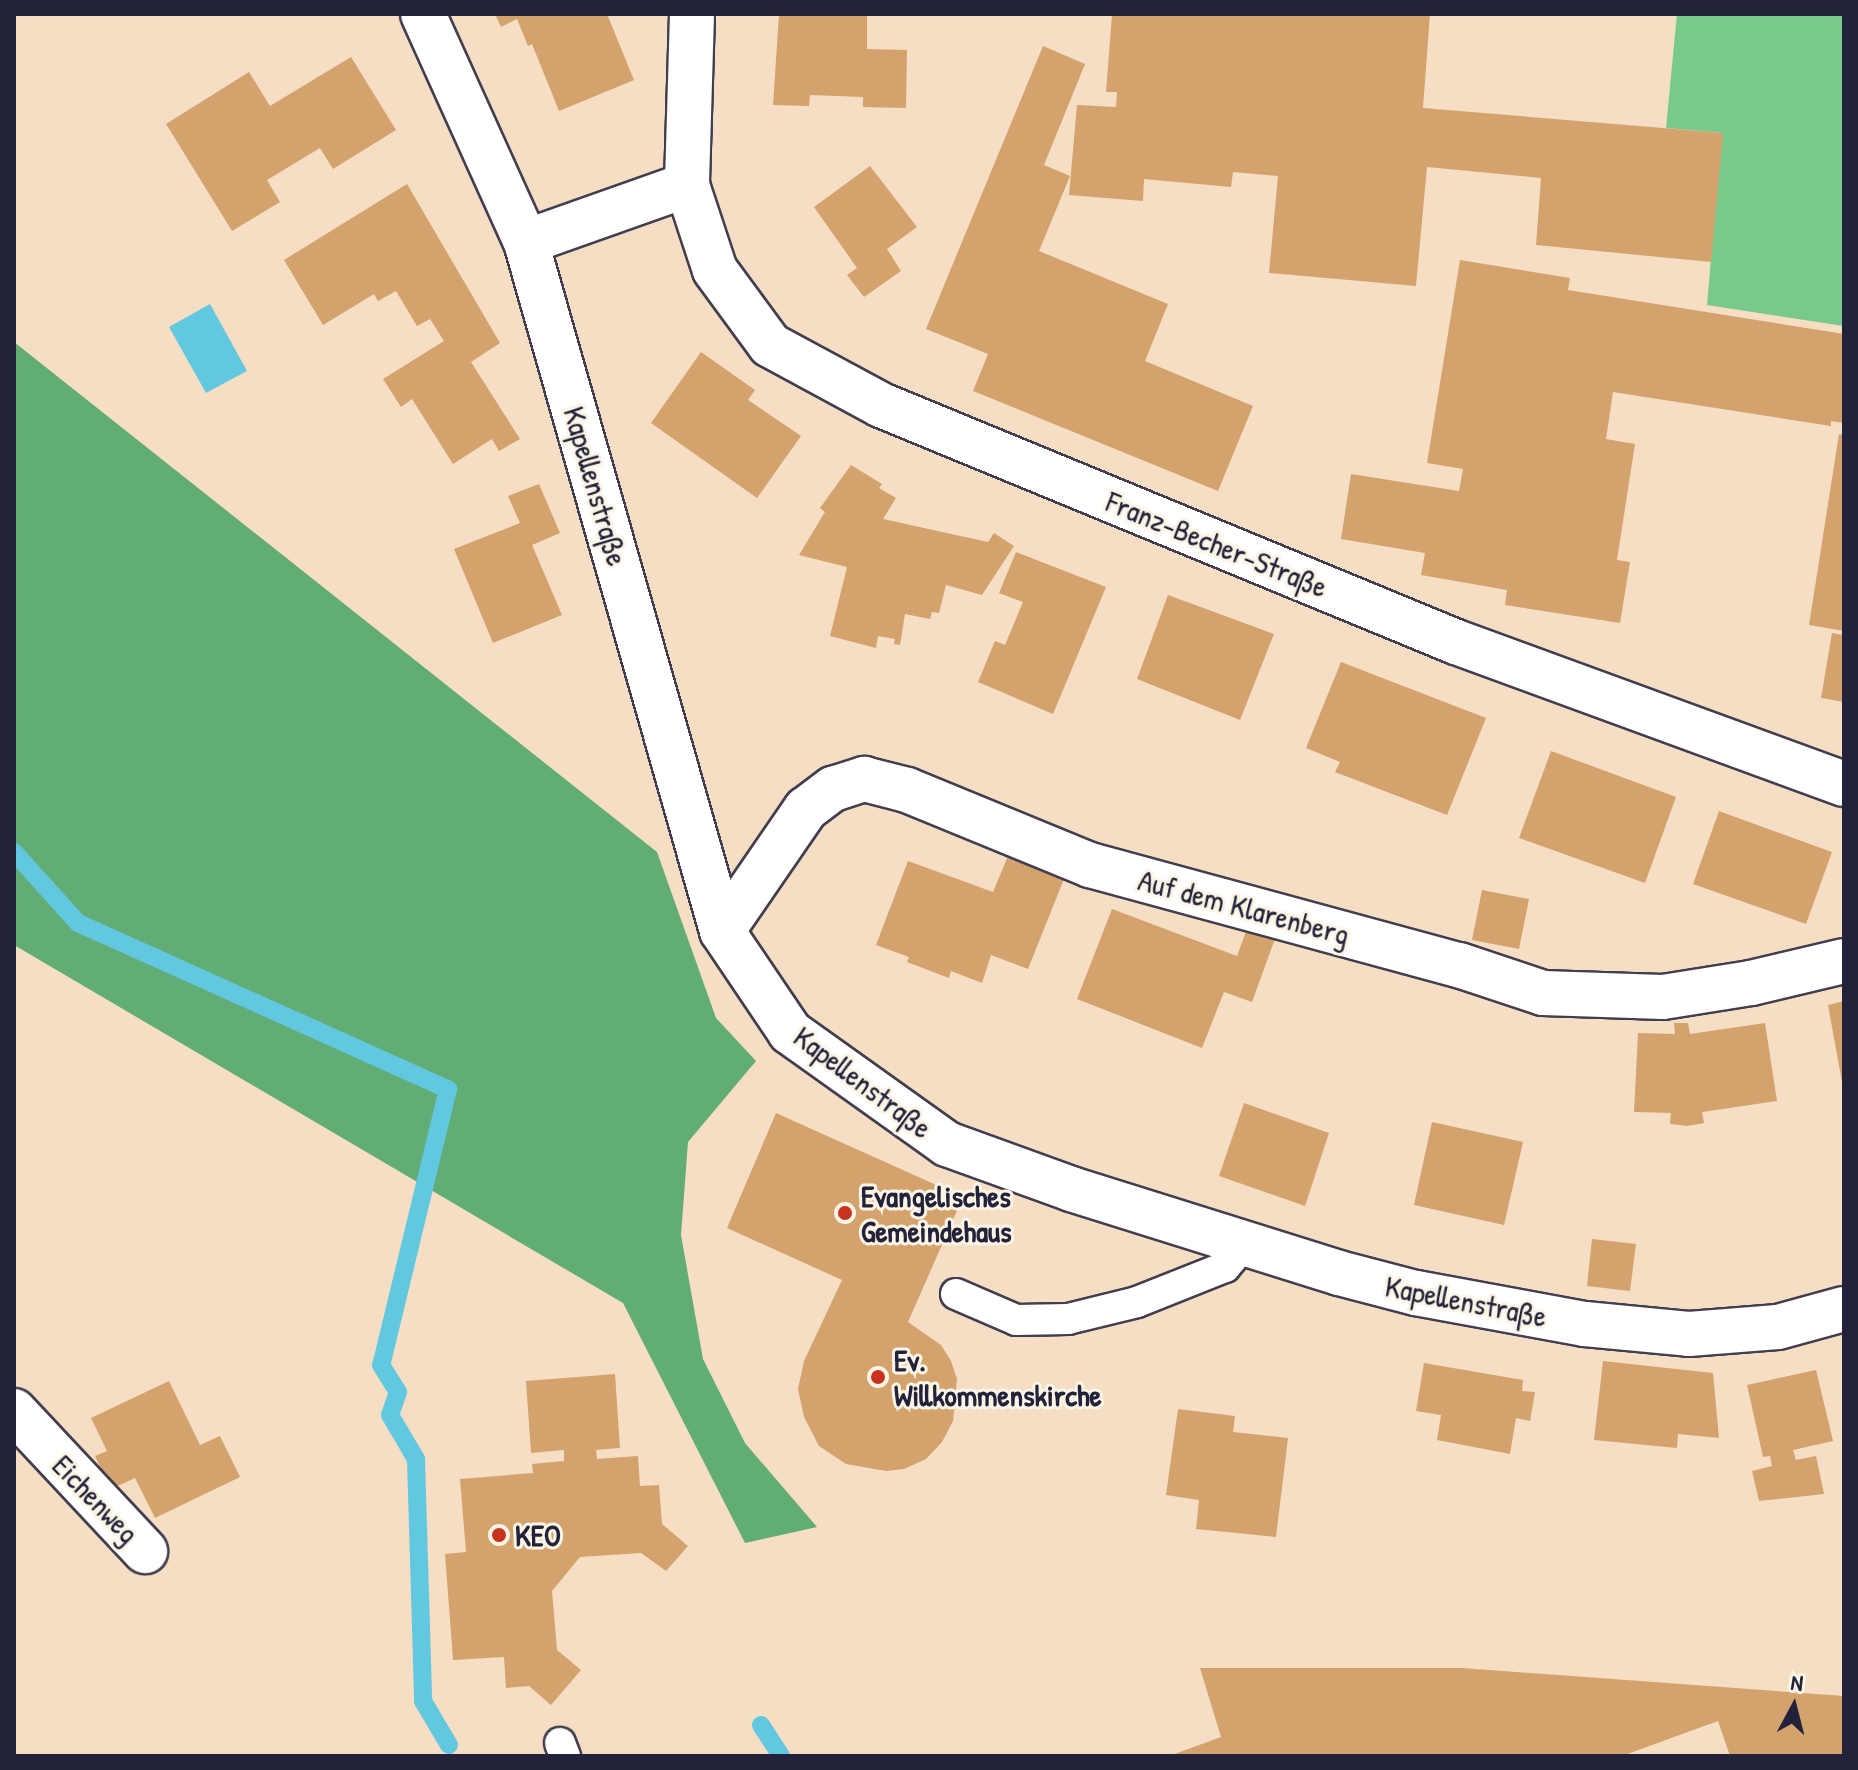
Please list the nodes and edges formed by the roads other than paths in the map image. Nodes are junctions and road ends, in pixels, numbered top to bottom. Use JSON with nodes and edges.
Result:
{"nodes":[{"id":1,"x":423,"y":14,"type":"edge"},
{"id":2,"x":692,"y":14,"type":"edge"},
{"id":3,"x":687,"y":185,"type":"junction"},
{"id":4,"x":526,"y":242,"type":"junction"},
{"id":5,"x":1844,"y":784,"type":"edge"},
{"id":6,"x":722,"y":931,"type":"junction"},
{"id":7,"x":1844,"y":961,"type":"edge"},
{"id":8,"x":1244,"y":1244,"type":"junction"},
{"id":9,"x":956,"y":1294,"type":"dead end"},
{"id":10,"x":1844,"y":1309,"type":"edge"},
{"id":11,"x":14,"y":1411,"type":"edge"},
{"id":12,"x":145,"y":1551,"type":"dead end"}],
"edges":[{"from":1,"to":4,"type":"street","name":"Kapellenstraße"},
{"from":2,"to":3,"type":"street","name":"Franz-Becher-Straße"},
{"from":3,"to":4,"type":"street"},
{"from":3,"to":5,"type":"street","name":"Franz-Becher-Straße"},
{"from":4,"to":6,"type":"street","name":"Kapellenstraße"},
{"from":6,"to":7,"type":"street","name":"Auf dem Klarenberg"},
{"from":6,"to":8,"type":"street","name":"Kapellenstraße"},
{"from":8,"to":9,"type":"lane"},
{"from":8,"to":10,"type":"street","name":"Kapellenstraße"},
{"from":11,"to":12,"type":"street","name":"Eichenweg"}]}
